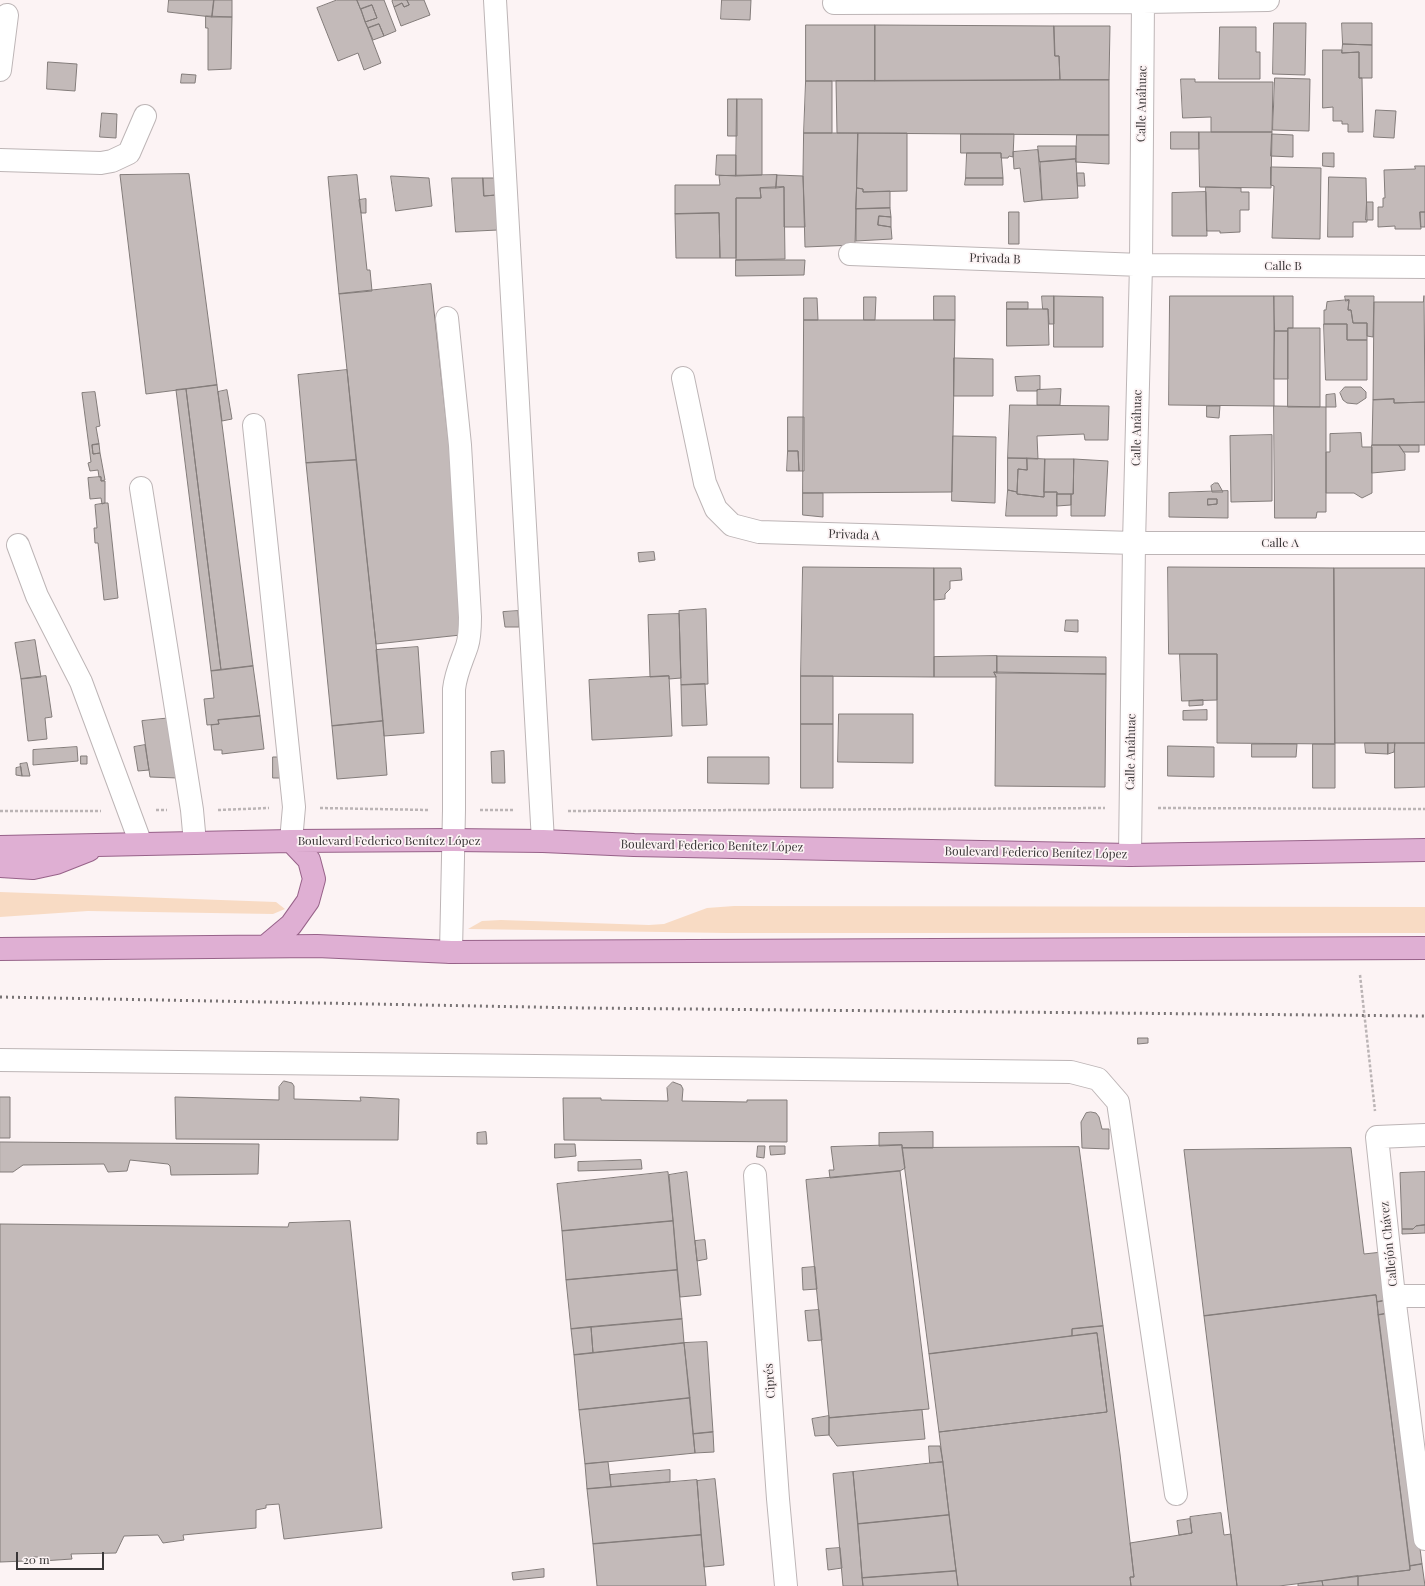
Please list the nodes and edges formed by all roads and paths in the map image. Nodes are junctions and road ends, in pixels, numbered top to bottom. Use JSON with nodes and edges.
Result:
{"nodes":[{"id":1,"x":495,"y":0,"type":"edge"},
{"id":2,"x":1268,"y":0,"type":"edge"},
{"id":3,"x":1144,"y":1,"type":"edge"},
{"id":4,"x":834,"y":3,"type":"dead end"},
{"id":5,"x":7,"y":14,"type":"dead end"},
{"id":6,"x":0,"y":70,"type":"edge"},
{"id":7,"x":145,"y":116,"type":"dead end"},
{"id":8,"x":0,"y":160,"type":"edge"},
{"id":9,"x":850,"y":254,"type":"dead end"},
{"id":10,"x":1141,"y":265,"type":"junction"},
{"id":11,"x":1425,"y":267,"type":"edge"},
{"id":12,"x":447,"y":318,"type":"dead end"},
{"id":13,"x":683,"y":378,"type":"dead end"},
{"id":14,"x":254,"y":424,"type":"dead end"},
{"id":15,"x":141,"y":488,"type":"dead end"},
{"id":16,"x":1134,"y":543,"type":"junction"},
{"id":17,"x":1425,"y":544,"type":"edge"},
{"id":18,"x":18,"y":545,"type":"dead end"},
{"id":19,"x":294,"y":807,"type":"junction"},
{"id":20,"x":1130,"y":808,"type":"junction"},
{"id":21,"x":1425,"y":809,"type":"edge"},
{"id":22,"x":129,"y":810,"type":"junction"},
{"id":23,"x":192,"y":810,"type":"junction"},
{"id":24,"x":454,"y":810,"type":"junction"},
{"id":25,"x":0,"y":811,"type":"edge"},
{"id":26,"x":541,"y":811,"type":"junction"},
{"id":27,"x":453,"y":840,"type":"junction"},
{"id":28,"x":291,"y":841,"type":"junction"},
{"id":29,"x":542,"y":841,"type":"junction"},
{"id":30,"x":195,"y":843,"type":"junction"},
{"id":31,"x":140,"y":844,"type":"junction"},
{"id":32,"x":103,"y":845,"type":"junction"},
{"id":33,"x":0,"y":847,"type":"edge"},
{"id":34,"x":1425,"y":850,"type":"edge"},
{"id":35,"x":1130,"y":855,"type":"junction"},
{"id":36,"x":0,"y":866,"type":"edge"},
{"id":37,"x":266,"y":946,"type":"junction"},
{"id":38,"x":1425,"y":948,"type":"edge"},
{"id":39,"x":0,"y":949,"type":"edge"},
{"id":40,"x":1358,"y":949,"type":"junction"},
{"id":41,"x":451,"y":952,"type":"junction"},
{"id":42,"x":0,"y":1060,"type":"edge"},
{"id":43,"x":1425,"y":1135,"type":"edge"},
{"id":44,"x":1378,"y":1137,"type":"junction"},
{"id":45,"x":755,"y":1175,"type":"dead end"},
{"id":46,"x":1394,"y":1296,"type":"junction"},
{"id":47,"x":1425,"y":1296,"type":"edge"},
{"id":48,"x":1176,"y":1494,"type":"dead end"},
{"id":49,"x":1423,"y":1512,"type":"edge"},
{"id":50,"x":1425,"y":1539,"type":"edge"},
{"id":51,"x":786,"y":1586,"type":"edge"}],
"edges":[{"from":1,"to":26,"type":"street"},
{"from":2,"to":3,"type":"street"},
{"from":3,"to":4,"type":"street"},
{"from":3,"to":10,"type":"street","name":"Calle Anáhuac"},
{"from":5,"to":6,"type":"street"},
{"from":7,"to":8,"type":"street"},
{"from":9,"to":10,"type":"street","name":"Privada B"},
{"from":10,"to":11,"type":"street","name":"Calle B"},
{"from":10,"to":16,"type":"street","name":"Calle Anáhuac"},
{"from":12,"to":24,"type":"street"},
{"from":13,"to":16,"type":"street","name":"Privada A"},
{"from":14,"to":19,"type":"street"},
{"from":15,"to":23,"type":"street"},
{"from":16,"to":17,"type":"street","name":"Calle A"},
{"from":16,"to":20,"type":"street","name":"Calle Anáhuac"},
{"from":18,"to":22,"type":"street"},
{"from":19,"to":23,"type":"path"},
{"from":19,"to":24,"type":"path"},
{"from":19,"to":28,"type":"street"},
{"from":20,"to":21,"type":"path"},
{"from":20,"to":26,"type":"path"},
{"from":20,"to":35,"type":"street","name":"Calle Anáhuac"},
{"from":22,"to":23,"type":"path"},
{"from":22,"to":25,"type":"path"},
{"from":22,"to":31,"type":"street"},
{"from":23,"to":30,"type":"street"},
{"from":24,"to":26,"type":"path"},
{"from":24,"to":27,"type":"street"},
{"from":26,"to":29,"type":"street"},
{"from":27,"to":28,"type":"main road","name":"Boulevard Federico Benítez López"},
{"from":27,"to":29,"type":"main road","name":"Boulevard Federico Benítez López"},
{"from":27,"to":41,"type":"street"},
{"from":28,"to":30,"type":"main road","name":"Boulevard Federico Benítez López"},
{"from":28,"to":37,"type":"main road"},
{"from":29,"to":35,"type":"main road","name":"Boulevard Federico Benítez López"},
{"from":30,"to":31,"type":"main road","name":"Boulevard Federico Benítez López"},
{"from":31,"to":32,"type":"main road","name":"Boulevard Federico Benítez López"},
{"from":32,"to":33,"type":"main road","name":"Boulevard Federico Benítez López"},
{"from":32,"to":36,"type":"main road"},
{"from":34,"to":35,"type":"main road","name":"Boulevard Federico Benítez López"},
{"from":37,"to":39,"type":"main road"},
{"from":37,"to":41,"type":"main road"},
{"from":38,"to":40,"type":"main road"},
{"from":40,"to":41,"type":"main road"},
{"from":40,"to":44,"type":"path"},
{"from":42,"to":48,"type":"street"},
{"from":43,"to":44,"type":"street"},
{"from":44,"to":46,"type":"street","name":"Callejón Chávez"},
{"from":45,"to":51,"type":"street","name":"Ciprés"},
{"from":46,"to":47,"type":"street"},
{"from":46,"to":49,"type":"street","name":"Callejón Chávez"},
{"from":49,"to":50,"type":"street","name":"Callejón Chávez"}]}
